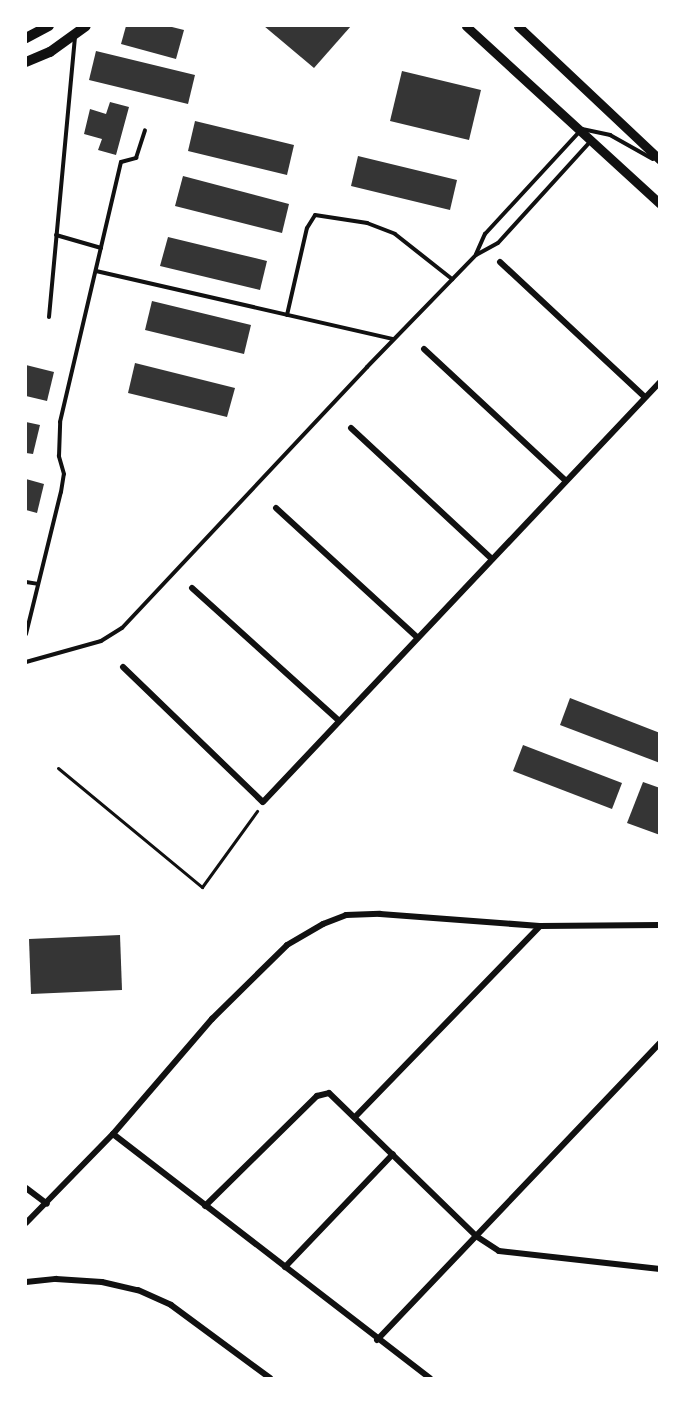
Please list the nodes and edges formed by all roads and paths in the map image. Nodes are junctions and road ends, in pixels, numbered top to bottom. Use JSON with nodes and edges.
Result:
{"nodes":[{"id":1,"x":49,"y":26,"type":"edge"},
{"id":2,"x":86,"y":26,"type":"edge"},
{"id":3,"x":466,"y":26,"type":"edge"},
{"id":4,"x":518,"y":26,"type":"edge"},
{"id":5,"x":75,"y":35,"type":"junction"},
{"id":6,"x":26,"y":38,"type":"edge"},
{"id":7,"x":26,"y":62,"type":"edge"},
{"id":8,"x":660,"y":126,"type":"edge"},
{"id":9,"x":145,"y":130,"type":"dead end"},
{"id":10,"x":579,"y":131,"type":"junction"},
{"id":11,"x":660,"y":131,"type":"edge"},
{"id":12,"x":590,"y":142,"type":"junction"},
{"id":13,"x":660,"y":161,"type":"edge"},
{"id":14,"x":660,"y":204,"type":"edge"},
{"id":15,"x":56,"y":235,"type":"junction"},
{"id":16,"x":101,"y":248,"type":"junction"},
{"id":17,"x":476,"y":255,"type":"junction"},
{"id":18,"x":500,"y":262,"type":"dead end"},
{"id":19,"x":96,"y":271,"type":"junction"},
{"id":20,"x":452,"y":279,"type":"junction"},
{"id":21,"x":287,"y":315,"type":"junction"},
{"id":22,"x":49,"y":317,"type":"dead end"},
{"id":23,"x":393,"y":340,"type":"junction"},
{"id":24,"x":424,"y":349,"type":"dead end"},
{"id":25,"x":660,"y":382,"type":"edge"},
{"id":26,"x":645,"y":397,"type":"junction"},
{"id":27,"x":351,"y":428,"type":"dead end"},
{"id":28,"x":565,"y":480,"type":"junction"},
{"id":29,"x":276,"y":508,"type":"dead end"},
{"id":30,"x":492,"y":559,"type":"junction"},
{"id":31,"x":26,"y":582,"type":"edge"},
{"id":32,"x":38,"y":584,"type":"junction"},
{"id":33,"x":192,"y":588,"type":"dead end"},
{"id":34,"x":26,"y":634,"type":"edge"},
{"id":35,"x":417,"y":637,"type":"junction"},
{"id":36,"x":26,"y":662,"type":"edge"},
{"id":37,"x":123,"y":667,"type":"dead end"},
{"id":38,"x":338,"y":720,"type":"junction"},
{"id":39,"x":58,"y":768,"type":"dead end"},
{"id":40,"x":263,"y":802,"type":"junction"},
{"id":41,"x":660,"y":925,"type":"edge"},
{"id":42,"x":540,"y":926,"type":"junction"},
{"id":43,"x":660,"y":1043,"type":"edge"},
{"id":44,"x":356,"y":1116,"type":"junction"},
{"id":45,"x":113,"y":1134,"type":"junction"},
{"id":46,"x":393,"y":1154,"type":"junction"},
{"id":47,"x":26,"y":1188,"type":"edge"},
{"id":48,"x":47,"y":1204,"type":"junction"},
{"id":49,"x":205,"y":1206,"type":"junction"},
{"id":50,"x":26,"y":1223,"type":"edge"},
{"id":51,"x":476,"y":1236,"type":"junction"},
{"id":52,"x":285,"y":1267,"type":"junction"},
{"id":53,"x":660,"y":1269,"type":"edge"},
{"id":54,"x":26,"y":1282,"type":"edge"},
{"id":55,"x":377,"y":1340,"type":"junction"},
{"id":56,"x":270,"y":1378,"type":"edge"},
{"id":57,"x":430,"y":1378,"type":"edge"}],
"edges":[{"from":1,"to":6,"type":"main road"},
{"from":2,"to":5,"type":"main road"},
{"from":3,"to":10,"type":"street"},
{"from":4,"to":13,"type":"street"},
{"from":5,"to":7,"type":"main road"},
{"from":5,"to":15,"type":"lane"},
{"from":8,"to":11,"type":"path"},
{"from":9,"to":16,"type":"lane"},
{"from":10,"to":12,"type":"street"},
{"from":10,"to":13,"type":"lane"},
{"from":10,"to":17,"type":"lane"},
{"from":12,"to":14,"type":"street"},
{"from":12,"to":17,"type":"lane"},
{"from":15,"to":16,"type":"lane"},
{"from":15,"to":22,"type":"lane"},
{"from":16,"to":19,"type":"lane"},
{"from":17,"to":20,"type":"lane"},
{"from":18,"to":26,"type":"street"},
{"from":19,"to":21,"type":"lane"},
{"from":19,"to":32,"type":"lane"},
{"from":20,"to":21,"type":"lane"},
{"from":20,"to":23,"type":"lane"},
{"from":21,"to":23,"type":"lane"},
{"from":23,"to":36,"type":"lane"},
{"from":24,"to":28,"type":"street"},
{"from":25,"to":26,"type":"street"},
{"from":26,"to":28,"type":"street"},
{"from":27,"to":30,"type":"street"},
{"from":28,"to":30,"type":"street"},
{"from":29,"to":35,"type":"street"},
{"from":30,"to":35,"type":"street"},
{"from":31,"to":32,"type":"lane"},
{"from":32,"to":34,"type":"lane"},
{"from":33,"to":38,"type":"street"},
{"from":35,"to":38,"type":"street"},
{"from":37,"to":40,"type":"street"},
{"from":38,"to":40,"type":"street"},
{"from":39,"to":40,"type":"path"},
{"from":41,"to":42,"type":"street"},
{"from":42,"to":44,"type":"street"},
{"from":42,"to":45,"type":"street"},
{"from":43,"to":51,"type":"street"},
{"from":44,"to":46,"type":"street"},
{"from":44,"to":49,"type":"street"},
{"from":45,"to":48,"type":"street"},
{"from":45,"to":49,"type":"street"},
{"from":46,"to":51,"type":"street"},
{"from":46,"to":52,"type":"street"},
{"from":47,"to":48,"type":"street"},
{"from":48,"to":50,"type":"street"},
{"from":49,"to":52,"type":"street"},
{"from":51,"to":53,"type":"street"},
{"from":51,"to":55,"type":"street"},
{"from":52,"to":55,"type":"street"},
{"from":54,"to":56,"type":"street"},
{"from":55,"to":57,"type":"street"}]}
